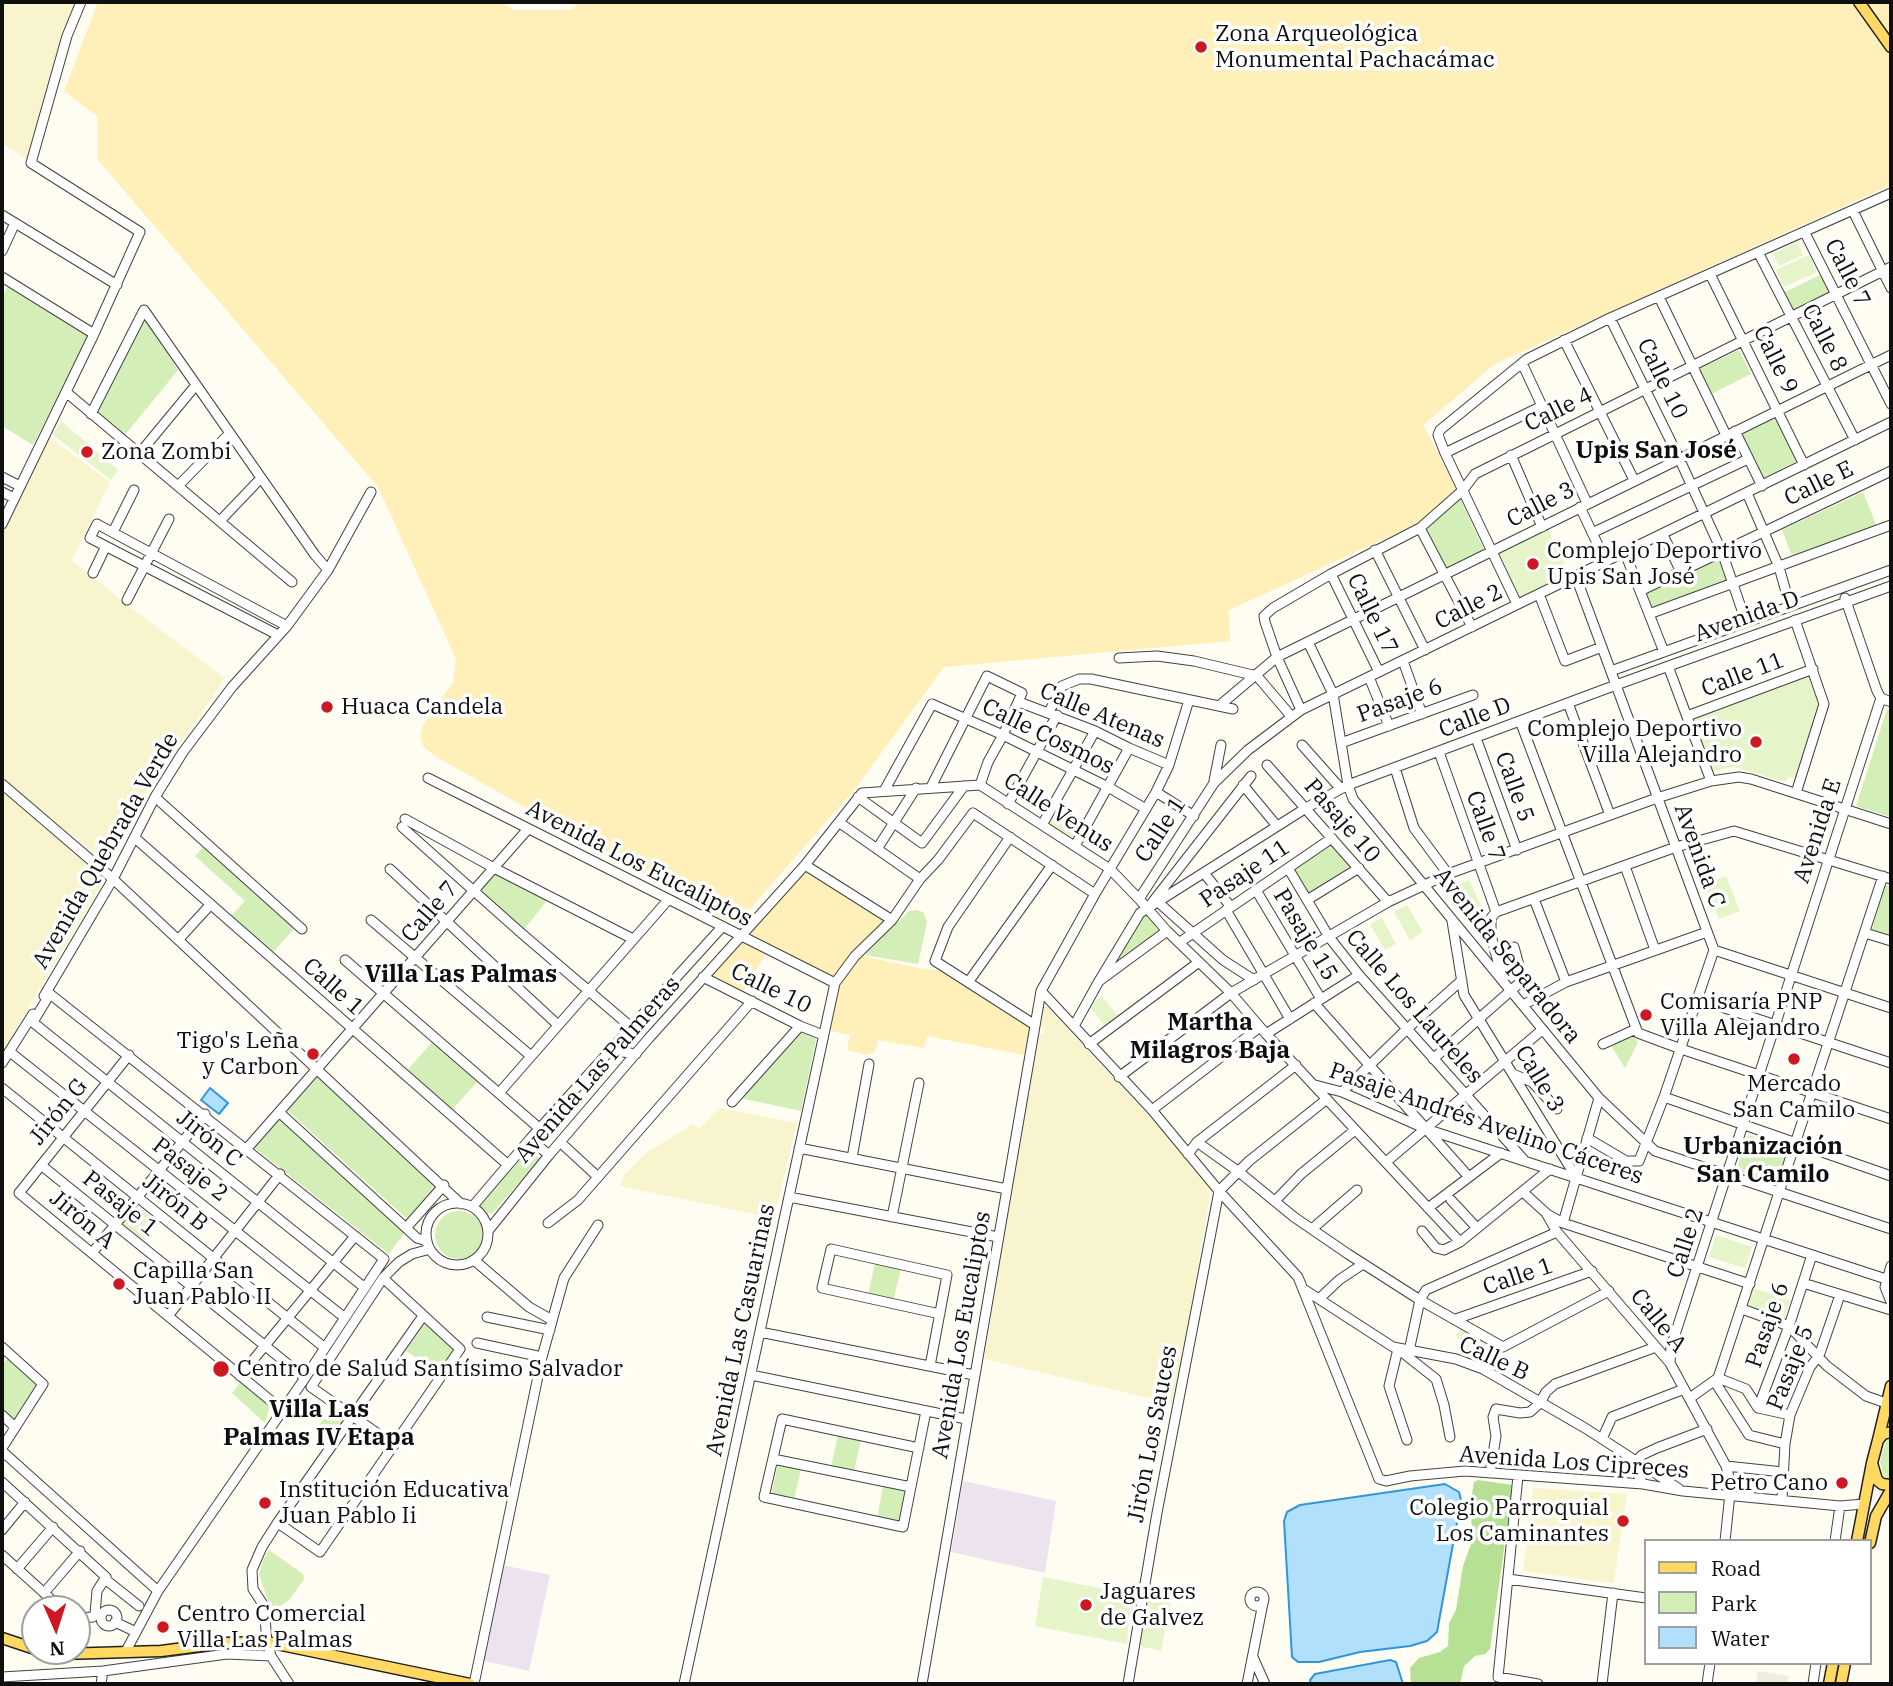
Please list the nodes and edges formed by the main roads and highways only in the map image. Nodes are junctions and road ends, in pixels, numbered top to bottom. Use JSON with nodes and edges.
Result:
{"nodes":[{"id":1,"x":1858,"y":2,"type":"edge"},
{"id":2,"x":1891,"y":47,"type":"edge"},
{"id":3,"x":1891,"y":1386,"type":"edge"},
{"id":4,"x":1891,"y":1432,"type":"edge"},
{"id":5,"x":1878,"y":1440,"type":"junction"},
{"id":6,"x":1872,"y":1463,"type":"junction"},
{"id":7,"x":1891,"y":1487,"type":"edge"},
{"id":8,"x":1857,"y":1539,"type":"edge"},
{"id":9,"x":1871,"y":1539,"type":"edge"},
{"id":10,"x":2,"y":1638,"type":"edge"},
{"id":11,"x":21,"y":1644,"type":"edge"},
{"id":12,"x":91,"y":1653,"type":"edge"},
{"id":13,"x":1833,"y":1665,"type":"edge"},
{"id":14,"x":1845,"y":1665,"type":"edge"},
{"id":15,"x":472,"y":1684,"type":"edge"},
{"id":16,"x":1829,"y":1684,"type":"edge"},
{"id":17,"x":1841,"y":1684,"type":"edge"}],
"edges":[{"from":1,"to":2,"type":"main road"},
{"from":3,"to":5,"type":"main road"},
{"from":4,"to":5,"type":"main road"},
{"from":5,"to":6,"type":"main road"},
{"from":6,"to":7,"type":"main road"},
{"from":6,"to":8,"type":"main road"},
{"from":7,"to":9,"type":"main road"},
{"from":10,"to":11,"type":"main road"},
{"from":12,"to":15,"type":"main road"},
{"from":13,"to":16,"type":"main road"},
{"from":14,"to":17,"type":"main road"}]}
